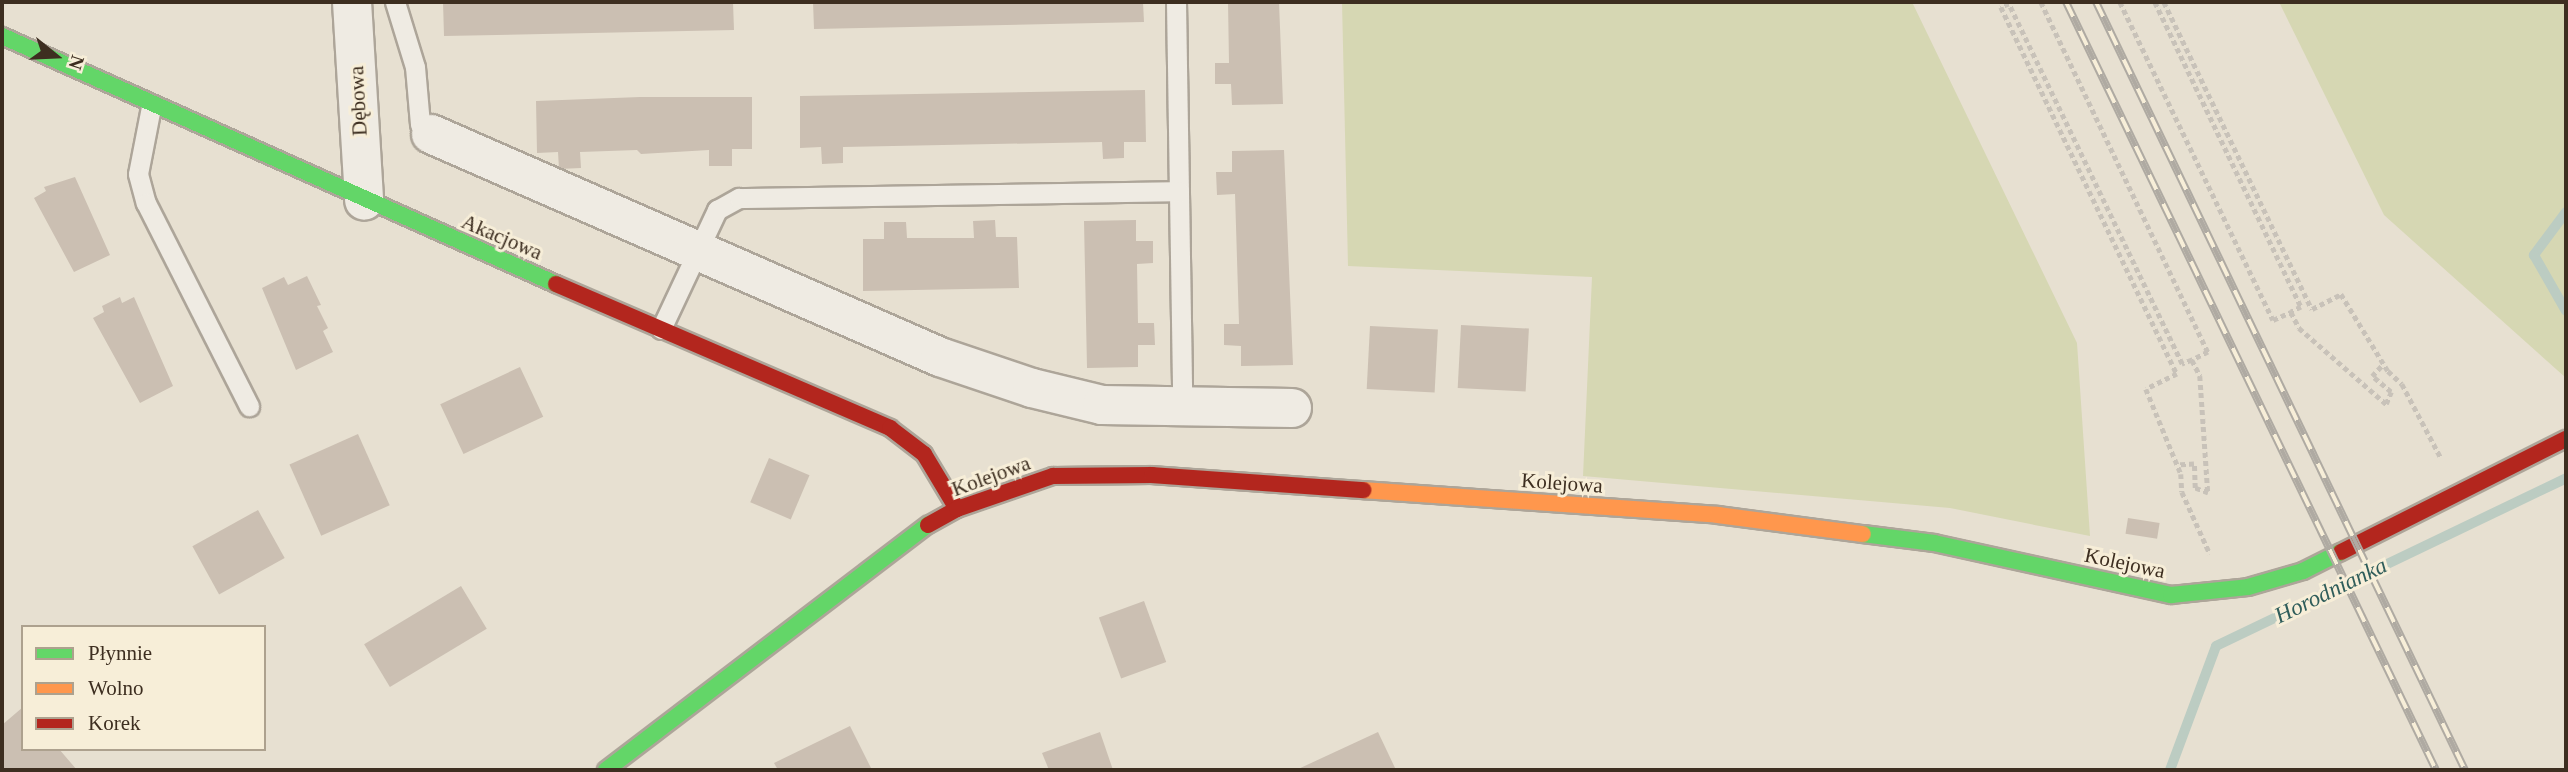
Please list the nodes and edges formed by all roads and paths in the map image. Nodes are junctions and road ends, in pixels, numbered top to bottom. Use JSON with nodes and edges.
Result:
{"nodes":[{"id":1,"x":352,"y":2,"type":"edge"},
{"id":2,"x":395,"y":2,"type":"edge"},
{"id":3,"x":1176,"y":2,"type":"edge"},
{"id":4,"x":2041,"y":2,"type":"edge"},
{"id":5,"x":2120,"y":2,"type":"edge"},
{"id":6,"x":2155,"y":2,"type":"edge"},
{"id":7,"x":2164,"y":2,"type":"edge"},
{"id":8,"x":2,"y":36,"type":"edge"},
{"id":9,"x":151,"y":107,"type":"junction"},
{"id":10,"x":431,"y":134,"type":"joint"},
{"id":11,"x":1179,"y":191,"type":"junction"},
{"id":12,"x":364,"y":201,"type":"junction"},
{"id":13,"x":697,"y":250,"type":"junction"},
{"id":14,"x":2291,"y":312,"type":"junction"},
{"id":15,"x":661,"y":329,"type":"junction"},
{"id":16,"x":2192,"y":360,"type":"junction"},
{"id":17,"x":2383,"y":364,"type":"junction"},
{"id":18,"x":248,"y":406,"type":"dead end"},
{"id":19,"x":1182,"y":406,"type":"junction"},
{"id":20,"x":1292,"y":408,"type":"dead end"},
{"id":21,"x":2566,"y":439,"type":"edge"},
{"id":22,"x":2177,"y":465,"type":"junction"},
{"id":23,"x":2459,"y":493,"type":"junction"},
{"id":24,"x":957,"y":509,"type":"junction"},
{"id":25,"x":2226,"y":590,"type":"junction"},
{"id":26,"x":606,"y":770,"type":"edge"}],
"edges":[{"from":1,"to":12,"type":"street","name":"Dębowa"},
{"from":2,"to":10,"type":"lane"},
{"from":3,"to":11,"type":"lane"},
{"from":4,"to":16,"type":"path"},
{"from":5,"to":14,"type":"path"},
{"from":6,"to":14,"type":"path"},
{"from":7,"to":17,"type":"path"},
{"from":8,"to":9,"type":"street","name":"Akacjowa"},
{"from":9,"to":12,"type":"street","name":"Akacjowa"},
{"from":9,"to":18,"type":"lane"},
{"from":10,"to":13,"type":"street"},
{"from":11,"to":13,"type":"lane"},
{"from":11,"to":19,"type":"lane"},
{"from":12,"to":15,"type":"street","name":"Akacjowa"},
{"from":13,"to":15,"type":"lane"},
{"from":13,"to":19,"type":"street"},
{"from":14,"to":17,"type":"path"},
{"from":15,"to":24,"type":"street","name":"Akacjowa"},
{"from":16,"to":22,"type":"path"},
{"from":16,"to":22,"type":"path"},
{"from":17,"to":23,"type":"path"},
{"from":19,"to":20,"type":"street"},
{"from":21,"to":23,"type":"street","name":"Kolejowa"},
{"from":22,"to":25,"type":"path"},
{"from":23,"to":25,"type":"street","name":"Kolejowa"},
{"from":24,"to":25,"type":"street","name":"Kolejowa"},
{"from":24,"to":26,"type":"street","name":"Kolejowa"}]}
